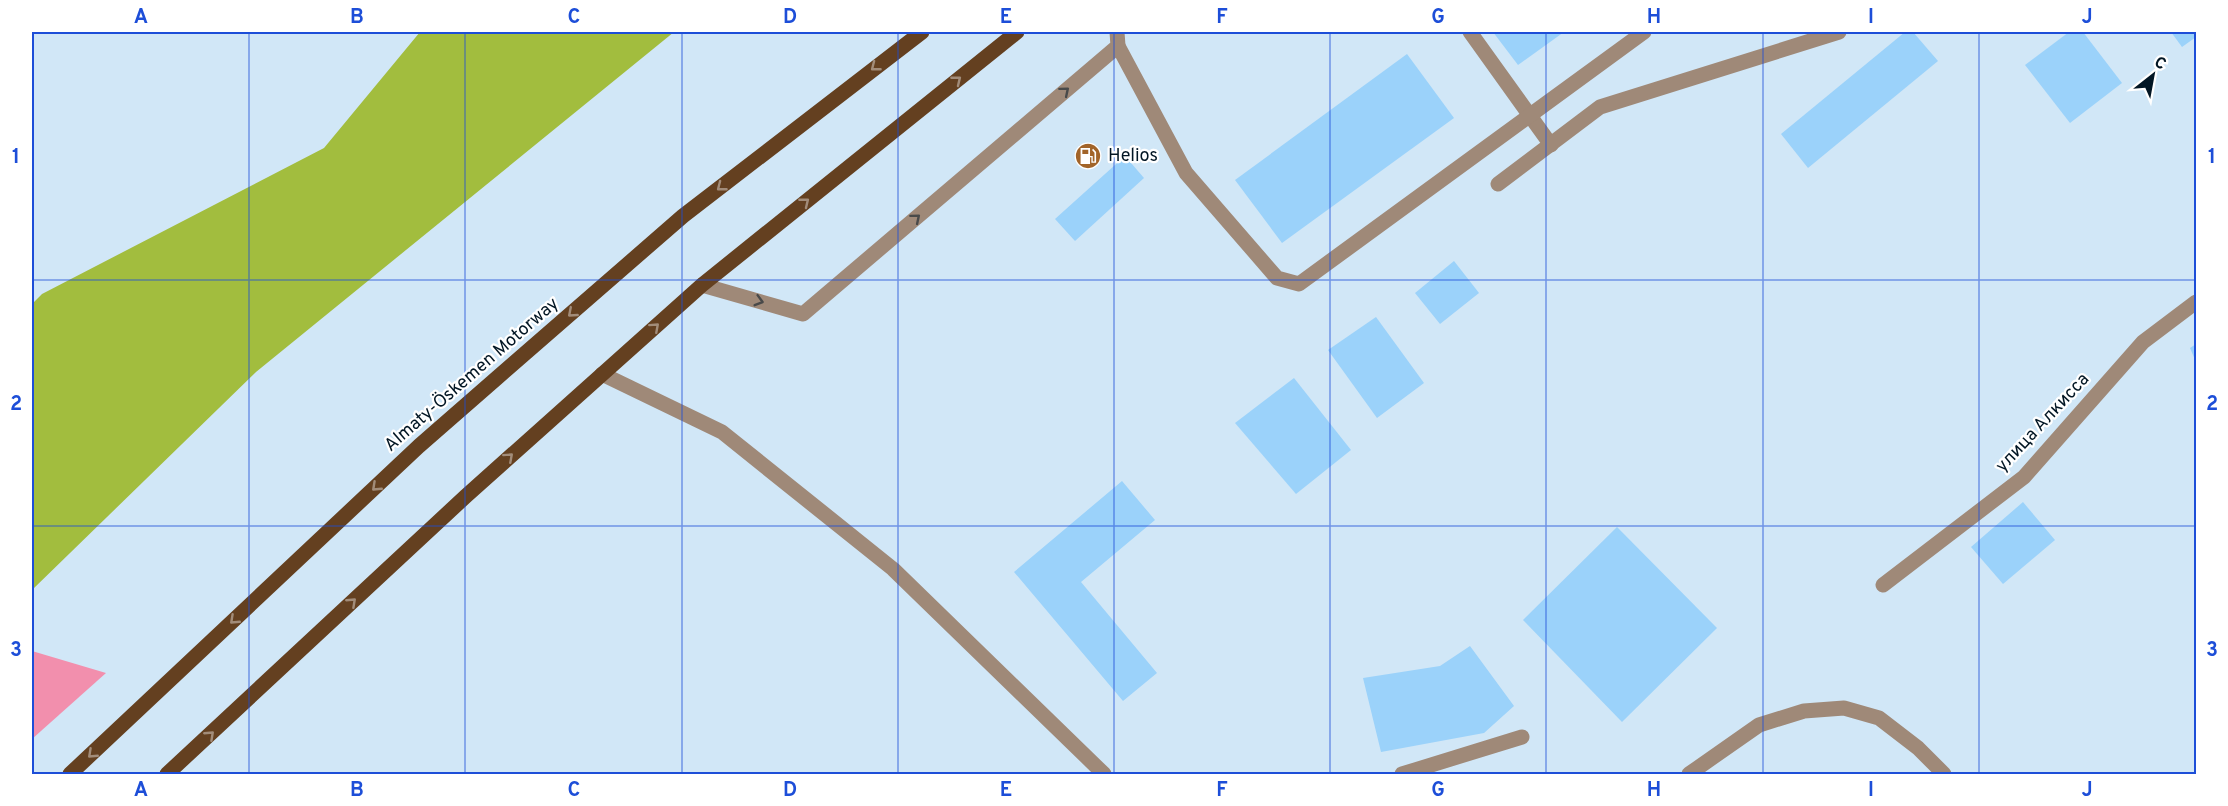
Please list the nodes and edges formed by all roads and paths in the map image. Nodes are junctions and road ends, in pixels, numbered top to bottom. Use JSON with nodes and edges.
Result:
{"nodes":[{"id":1,"x":922,"y":32,"type":"edge"},
{"id":2,"x":1017,"y":32,"type":"edge"},
{"id":3,"x":1470,"y":32,"type":"edge"},
{"id":4,"x":1644,"y":32,"type":"edge"},
{"id":5,"x":1839,"y":32,"type":"edge"},
{"id":6,"x":1117,"y":39,"type":"edge"},
{"id":7,"x":1530,"y":116,"type":"junction"},
{"id":8,"x":1551,"y":145,"type":"junction"},
{"id":9,"x":1498,"y":184,"type":"dead end"},
{"id":10,"x":702,"y":285,"type":"junction"},
{"id":11,"x":2196,"y":302,"type":"edge"},
{"id":12,"x":602,"y":374,"type":"junction"},
{"id":13,"x":1883,"y":585,"type":"dead end"},
{"id":14,"x":1522,"y":737,"type":"dead end"},
{"id":15,"x":70,"y":774,"type":"edge"},
{"id":16,"x":167,"y":774,"type":"edge"},
{"id":17,"x":1104,"y":774,"type":"edge"},
{"id":18,"x":1402,"y":774,"type":"edge"},
{"id":19,"x":1689,"y":774,"type":"edge"},
{"id":20,"x":1944,"y":774,"type":"edge"}],
"edges":[{"from":1,"to":15,"type":"main road","name":"Almaty-Öskemen Motorway","one_way":true},
{"from":10,"to":2,"type":"main road","one_way":true},
{"from":3,"to":7,"type":"street"},
{"from":4,"to":7,"type":"street"},
{"from":5,"to":8,"type":"street"},
{"from":6,"to":7,"type":"street"},
{"from":10,"to":6,"type":"street","one_way":true},
{"from":7,"to":8,"type":"street"},
{"from":8,"to":9,"type":"street"},
{"from":12,"to":10,"type":"main road","one_way":true},
{"from":11,"to":13,"type":"street","name":"улица Алкисса"},
{"from":16,"to":12,"type":"main road","one_way":true},
{"from":12,"to":17,"type":"street"},
{"from":14,"to":18,"type":"street"},
{"from":19,"to":20,"type":"street"}]}
